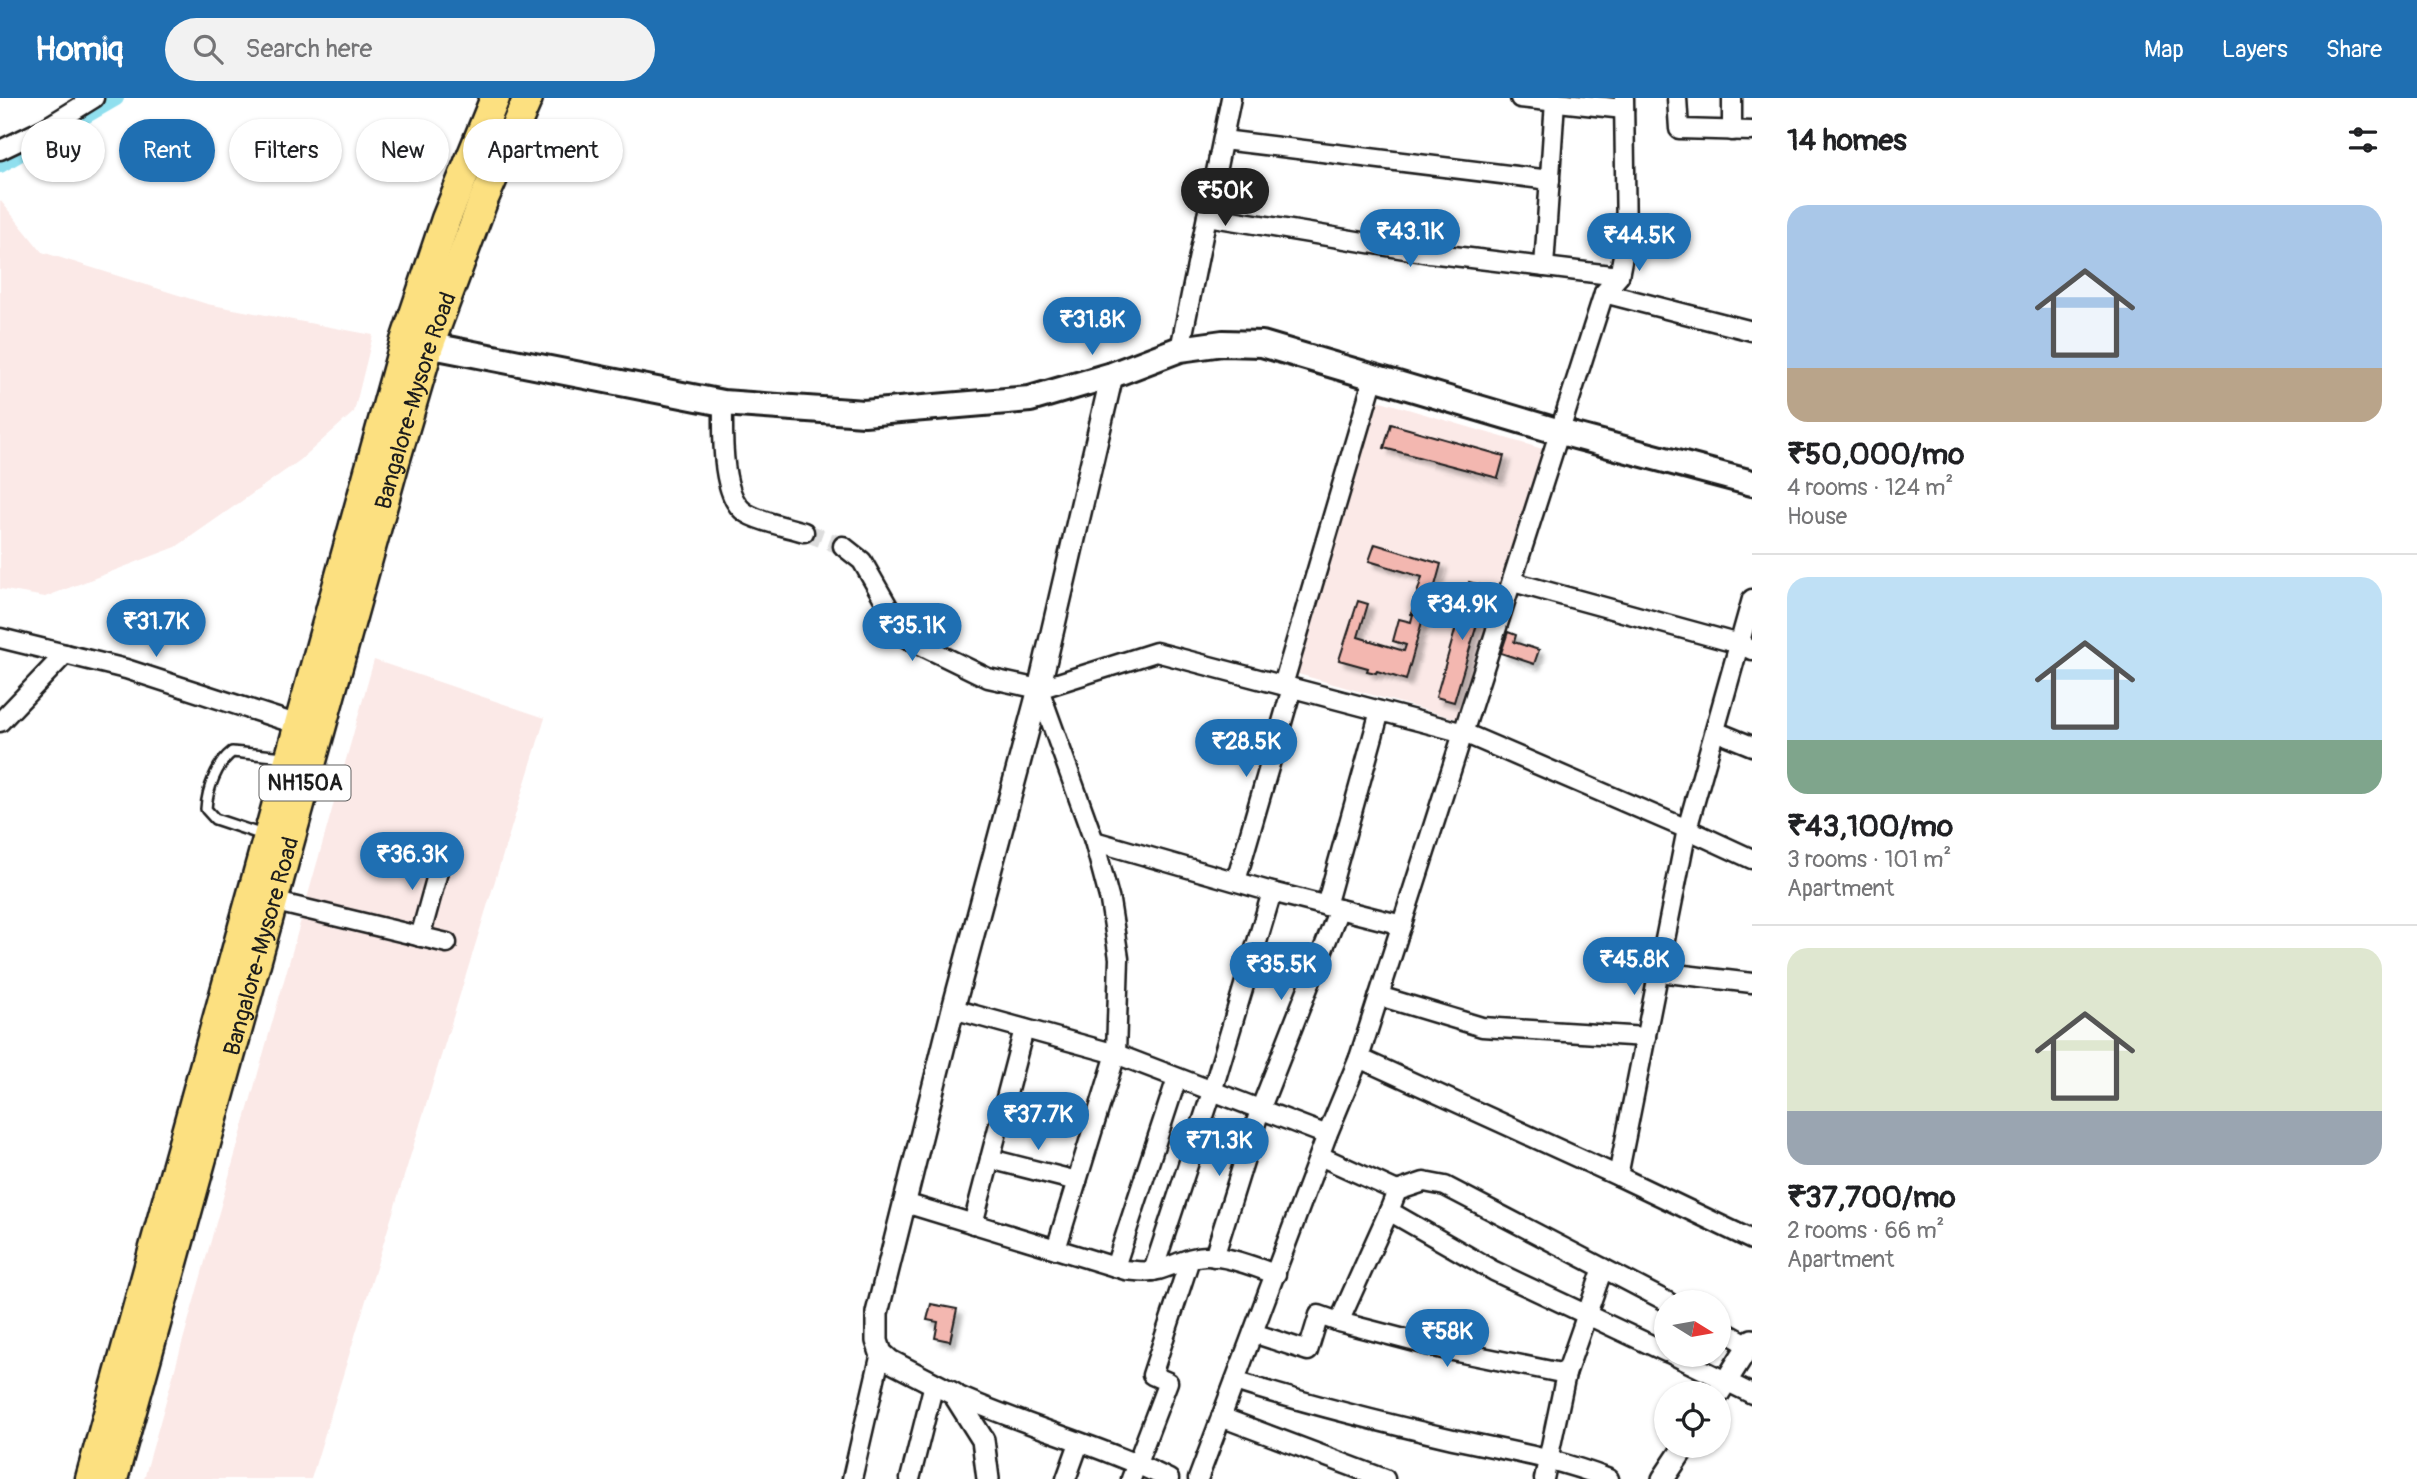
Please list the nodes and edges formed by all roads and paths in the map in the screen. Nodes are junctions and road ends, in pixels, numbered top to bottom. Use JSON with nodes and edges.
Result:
{"nodes":[{"id":1,"x":94,"y":98,"type":"edge"},
{"id":2,"x":495,"y":98,"type":"edge"},
{"id":3,"x":528,"y":98,"type":"edge"},
{"id":4,"x":1231,"y":98,"type":"edge"},
{"id":5,"x":1520,"y":98,"type":"edge"},
{"id":6,"x":1677,"y":98,"type":"edge"},
{"id":7,"x":1732,"y":98,"type":"edge"},
{"id":8,"x":1577,"y":101,"type":"edge"},
{"id":9,"x":1555,"y":102,"type":"junction"},
{"id":10,"x":1624,"y":103,"type":"edge"},
{"id":11,"x":1732,"y":131,"type":"junction"},
{"id":12,"x":1752,"y":131,"type":"edge"},
{"id":13,"x":1223,"y":140,"type":"junction"},
{"id":14,"x":0,"y":150,"type":"edge"},
{"id":15,"x":1550,"y":180,"type":"junction"},
{"id":16,"x":1207,"y":216,"type":"junction"},
{"id":17,"x":1544,"y":267,"type":"junction"},
{"id":18,"x":1619,"y":276,"type":"junction"},
{"id":19,"x":1604,"y":293,"type":"junction"},
{"id":20,"x":1752,"y":331,"type":"edge"},
{"id":21,"x":417,"y":344,"type":"junction"},
{"id":22,"x":1180,"y":349,"type":"junction"},
{"id":23,"x":1112,"y":375,"type":"junction"},
{"id":24,"x":1374,"y":377,"type":"junction"},
{"id":25,"x":723,"y":403,"type":"junction"},
{"id":26,"x":1560,"y":432,"type":"junction"},
{"id":27,"x":1752,"y":483,"type":"edge"},
{"id":28,"x":804,"y":532,"type":"tunnel mouth"},
{"id":29,"x":843,"y":546,"type":"tunnel mouth"},
{"id":30,"x":1513,"y":582,"type":"junction"},
{"id":31,"x":1752,"y":598,"type":"edge"},
{"id":32,"x":0,"y":638,"type":"edge"},
{"id":33,"x":1746,"y":647,"type":"edge"},
{"id":34,"x":65,"y":654,"type":"junction"},
{"id":35,"x":1288,"y":687,"type":"junction"},
{"id":36,"x":1039,"y":689,"type":"junction"},
{"id":37,"x":1380,"y":711,"type":"junction"},
{"id":38,"x":0,"y":722,"type":"edge"},
{"id":39,"x":299,"y":725,"type":"junction"},
{"id":40,"x":1715,"y":731,"type":"junction"},
{"id":41,"x":1464,"y":733,"type":"junction"},
{"id":42,"x":1752,"y":746,"type":"edge"},
{"id":43,"x":300,"y":760,"type":"junction"},
{"id":44,"x":1687,"y":829,"type":"junction"},
{"id":45,"x":268,"y":836,"type":"junction"},
{"id":46,"x":1094,"y":841,"type":"junction"},
{"id":47,"x":442,"y":857,"type":"dead end"},
{"id":48,"x":1752,"y":859,"type":"edge"},
{"id":49,"x":1236,"y":881,"type":"junction"},
{"id":50,"x":1272,"y":892,"type":"junction"},
{"id":51,"x":272,"y":901,"type":"junction"},
{"id":52,"x":1333,"y":907,"type":"junction"},
{"id":53,"x":1402,"y":925,"type":"junction"},
{"id":54,"x":420,"y":937,"type":"junction"},
{"id":55,"x":447,"y":943,"type":"dead end"},
{"id":56,"x":1659,"y":972,"type":"junction"},
{"id":57,"x":1752,"y":983,"type":"edge"},
{"id":58,"x":1378,"y":996,"type":"junction"},
{"id":59,"x":953,"y":1009,"type":"junction"},
{"id":60,"x":1024,"y":1029,"type":"junction"},
{"id":61,"x":1646,"y":1037,"type":"junction"},
{"id":62,"x":1116,"y":1054,"type":"junction"},
{"id":63,"x":1359,"y":1058,"type":"junction"},
{"id":64,"x":1177,"y":1078,"type":"junction"},
{"id":65,"x":1212,"y":1091,"type":"junction"},
{"id":66,"x":1260,"y":1110,"type":"junction"},
{"id":67,"x":1327,"y":1135,"type":"junction"},
{"id":68,"x":1320,"y":1156,"type":"junction"},
{"id":69,"x":990,"y":1159,"type":"junction"},
{"id":70,"x":1618,"y":1176,"type":"junction"},
{"id":71,"x":1077,"y":1181,"type":"junction"},
{"id":72,"x":1397,"y":1191,"type":"junction"},
{"id":73,"x":905,"y":1203,"type":"junction"},
{"id":74,"x":1389,"y":1211,"type":"junction"},
{"id":75,"x":973,"y":1224,"type":"junction"},
{"id":76,"x":1752,"y":1240,"type":"edge"},
{"id":77,"x":1056,"y":1249,"type":"junction"},
{"id":78,"x":1214,"y":1257,"type":"junction"},
{"id":79,"x":1190,"y":1259,"type":"junction"},
{"id":80,"x":1115,"y":1267,"type":"junction"},
{"id":81,"x":1603,"y":1268,"type":"junction"},
{"id":82,"x":1153,"y":1271,"type":"junction"},
{"id":83,"x":1276,"y":1274,"type":"junction"},
{"id":84,"x":1654,"y":1295,"type":"edge"},
{"id":85,"x":1585,"y":1315,"type":"junction"},
{"id":86,"x":1339,"y":1322,"type":"junction"},
{"id":87,"x":1253,"y":1333,"type":"junction"},
{"id":88,"x":1731,"y":1334,"type":"edge"},
{"id":89,"x":1751,"y":1343,"type":"edge"},
{"id":90,"x":1654,"y":1347,"type":"edge"},
{"id":91,"x":881,"y":1353,"type":"junction"},
{"id":92,"x":1691,"y":1367,"type":"edge"},
{"id":93,"x":1566,"y":1374,"type":"junction"},
{"id":94,"x":1235,"y":1381,"type":"junction"},
{"id":95,"x":1714,"y":1381,"type":"edge"},
{"id":96,"x":1727,"y":1381,"type":"edge"},
{"id":97,"x":934,"y":1384,"type":"junction"},
{"id":98,"x":1731,"y":1389,"type":"edge"},
{"id":99,"x":954,"y":1394,"type":"junction"},
{"id":100,"x":1752,"y":1394,"type":"edge"},
{"id":101,"x":1222,"y":1417,"type":"junction"},
{"id":102,"x":1079,"y":1443,"type":"junction"},
{"id":103,"x":1677,"y":1458,"type":"edge"},
{"id":104,"x":1549,"y":1460,"type":"junction"},
{"id":105,"x":1134,"y":1471,"type":"edge"},
{"id":106,"x":90,"y":1479,"type":"edge"},
{"id":107,"x":113,"y":1479,"type":"edge"},
{"id":108,"x":852,"y":1479,"type":"edge"},
{"id":109,"x":910,"y":1479,"type":"edge"},
{"id":110,"x":988,"y":1479,"type":"edge"},
{"id":111,"x":1066,"y":1479,"type":"edge"},
{"id":112,"x":1169,"y":1479,"type":"edge"},
{"id":113,"x":1198,"y":1479,"type":"edge"},
{"id":114,"x":1385,"y":1479,"type":"edge"},
{"id":115,"x":1544,"y":1479,"type":"edge"},
{"id":116,"x":1609,"y":1479,"type":"edge"},
{"id":117,"x":1663,"y":1479,"type":"edge"}],
"edges":[{"from":1,"to":14,"type":"street"},
{"from":2,"to":21,"type":"highway","name":"Bangalore-Mysore Road","number":"NH150A"},
{"from":3,"to":21,"type":"highway","name":"Bangalore-Mysore Road","number":"NH150A"},
{"from":4,"to":13,"type":"street"},
{"from":5,"to":9,"type":"street"},
{"from":6,"to":11,"type":"street"},
{"from":7,"to":11,"type":"street"},
{"from":8,"to":9,"type":"street"},
{"from":8,"to":10,"type":"street"},
{"from":9,"to":15,"type":"street"},
{"from":10,"to":18,"type":"street"},
{"from":11,"to":12,"type":"street"},
{"from":13,"to":15,"type":"street"},
{"from":13,"to":16,"type":"street"},
{"from":15,"to":17,"type":"street"},
{"from":16,"to":17,"type":"street"},
{"from":16,"to":22,"type":"street"},
{"from":17,"to":18,"type":"street"},
{"from":18,"to":19,"type":"street"},
{"from":19,"to":20,"type":"street"},
{"from":19,"to":26,"type":"street"},
{"from":21,"to":25,"type":"main road"},
{"from":21,"to":39,"type":"highway","name":"Bangalore-Mysore Road","number":"NH150A"},
{"from":21,"to":43,"type":"highway","name":"Bangalore-Mysore Road","number":"NH150A"},
{"from":22,"to":23,"type":"main road"},
{"from":22,"to":24,"type":"main road"},
{"from":23,"to":25,"type":"main road"},
{"from":23,"to":36,"type":"street"},
{"from":24,"to":26,"type":"main road"},
{"from":24,"to":35,"type":"street"},
{"from":25,"to":28,"type":"street"},
{"from":26,"to":27,"type":"main road"},
{"from":26,"to":30,"type":"street"},
{"from":29,"to":36,"type":"street"},
{"from":30,"to":33,"type":"street"},
{"from":30,"to":41,"type":"street"},
{"from":31,"to":33,"type":"street"},
{"from":32,"to":34,"type":"street"},
{"from":33,"to":40,"type":"street"},
{"from":34,"to":38,"type":"street"},
{"from":34,"to":39,"type":"street"},
{"from":35,"to":36,"type":"street"},
{"from":35,"to":37,"type":"street"},
{"from":35,"to":49,"type":"street"},
{"from":36,"to":46,"type":"street"},
{"from":36,"to":59,"type":"street"},
{"from":37,"to":41,"type":"street"},
{"from":37,"to":52,"type":"street"},
{"from":39,"to":43,"type":"highway","name":"Bangalore-Mysore Road","number":"NH150A"},
{"from":40,"to":42,"type":"street"},
{"from":40,"to":44,"type":"street"},
{"from":41,"to":44,"type":"street"},
{"from":41,"to":53,"type":"street"},
{"from":43,"to":45,"type":"highway","name":"Bangalore-Mysore Road","number":"NH150A"},
{"from":43,"to":45,"type":"lane"},
{"from":43,"to":51,"type":"highway","name":"Bangalore-Mysore Road","number":"NH150A"},
{"from":44,"to":48,"type":"street"},
{"from":44,"to":56,"type":"street"},
{"from":45,"to":106,"type":"highway","name":"Bangalore-Mysore Road","number":"NH150A"},
{"from":46,"to":49,"type":"street"},
{"from":46,"to":62,"type":"street"},
{"from":47,"to":54,"type":"street"},
{"from":49,"to":50,"type":"street"},
{"from":50,"to":52,"type":"street"},
{"from":50,"to":65,"type":"street"},
{"from":51,"to":54,"type":"street"},
{"from":51,"to":107,"type":"highway","name":"Bangalore-Mysore Road","number":"NH150A"},
{"from":52,"to":53,"type":"street"},
{"from":52,"to":66,"type":"street"},
{"from":53,"to":58,"type":"street"},
{"from":54,"to":55,"type":"street"},
{"from":56,"to":57,"type":"street"},
{"from":56,"to":61,"type":"street"},
{"from":58,"to":61,"type":"street"},
{"from":58,"to":63,"type":"street"},
{"from":59,"to":60,"type":"street"},
{"from":59,"to":73,"type":"street"},
{"from":60,"to":62,"type":"street"},
{"from":60,"to":69,"type":"street"},
{"from":61,"to":70,"type":"street"},
{"from":62,"to":64,"type":"street"},
{"from":62,"to":71,"type":"street"},
{"from":63,"to":67,"type":"street"},
{"from":63,"to":70,"type":"street"},
{"from":64,"to":65,"type":"street"},
{"from":64,"to":80,"type":"street"},
{"from":65,"to":66,"type":"street"},
{"from":65,"to":82,"type":"street"},
{"from":66,"to":67,"type":"street"},
{"from":66,"to":78,"type":"street"},
{"from":67,"to":68,"type":"street"},
{"from":68,"to":72,"type":"street"},
{"from":68,"to":83,"type":"street"},
{"from":69,"to":71,"type":"street"},
{"from":69,"to":75,"type":"street"},
{"from":70,"to":76,"type":"street"},
{"from":71,"to":77,"type":"street"},
{"from":72,"to":74,"type":"street"},
{"from":72,"to":81,"type":"street"},
{"from":73,"to":75,"type":"street"},
{"from":73,"to":91,"type":"street"},
{"from":74,"to":85,"type":"street"},
{"from":74,"to":86,"type":"street"},
{"from":75,"to":77,"type":"street"},
{"from":77,"to":80,"type":"street"},
{"from":78,"to":79,"type":"street"},
{"from":78,"to":83,"type":"street"},
{"from":79,"to":82,"type":"street"},
{"from":79,"to":105,"type":"street"},
{"from":80,"to":82,"type":"street"},
{"from":81,"to":84,"type":"street"},
{"from":81,"to":85,"type":"street"},
{"from":83,"to":87,"type":"street"},
{"from":85,"to":90,"type":"street"},
{"from":85,"to":93,"type":"street"},
{"from":86,"to":87,"type":"street"},
{"from":86,"to":93,"type":"street"},
{"from":87,"to":94,"type":"street"},
{"from":88,"to":89,"type":"street"},
{"from":89,"to":96,"type":"street"},
{"from":91,"to":97,"type":"street"},
{"from":91,"to":108,"type":"street"},
{"from":92,"to":95,"type":"street"},
{"from":93,"to":104,"type":"street"},
{"from":94,"to":101,"type":"street"},
{"from":94,"to":104,"type":"street"},
{"from":97,"to":99,"type":"street"},
{"from":97,"to":109,"type":"street"},
{"from":98,"to":100,"type":"street"},
{"from":99,"to":102,"type":"street"},
{"from":99,"to":110,"type":"street"},
{"from":101,"to":113,"type":"street"},
{"from":101,"to":114,"type":"street"},
{"from":102,"to":105,"type":"street"},
{"from":102,"to":111,"type":"street"},
{"from":103,"to":117,"type":"street"},
{"from":104,"to":115,"type":"street"},
{"from":104,"to":116,"type":"street"},
{"from":105,"to":112,"type":"street"}]}
